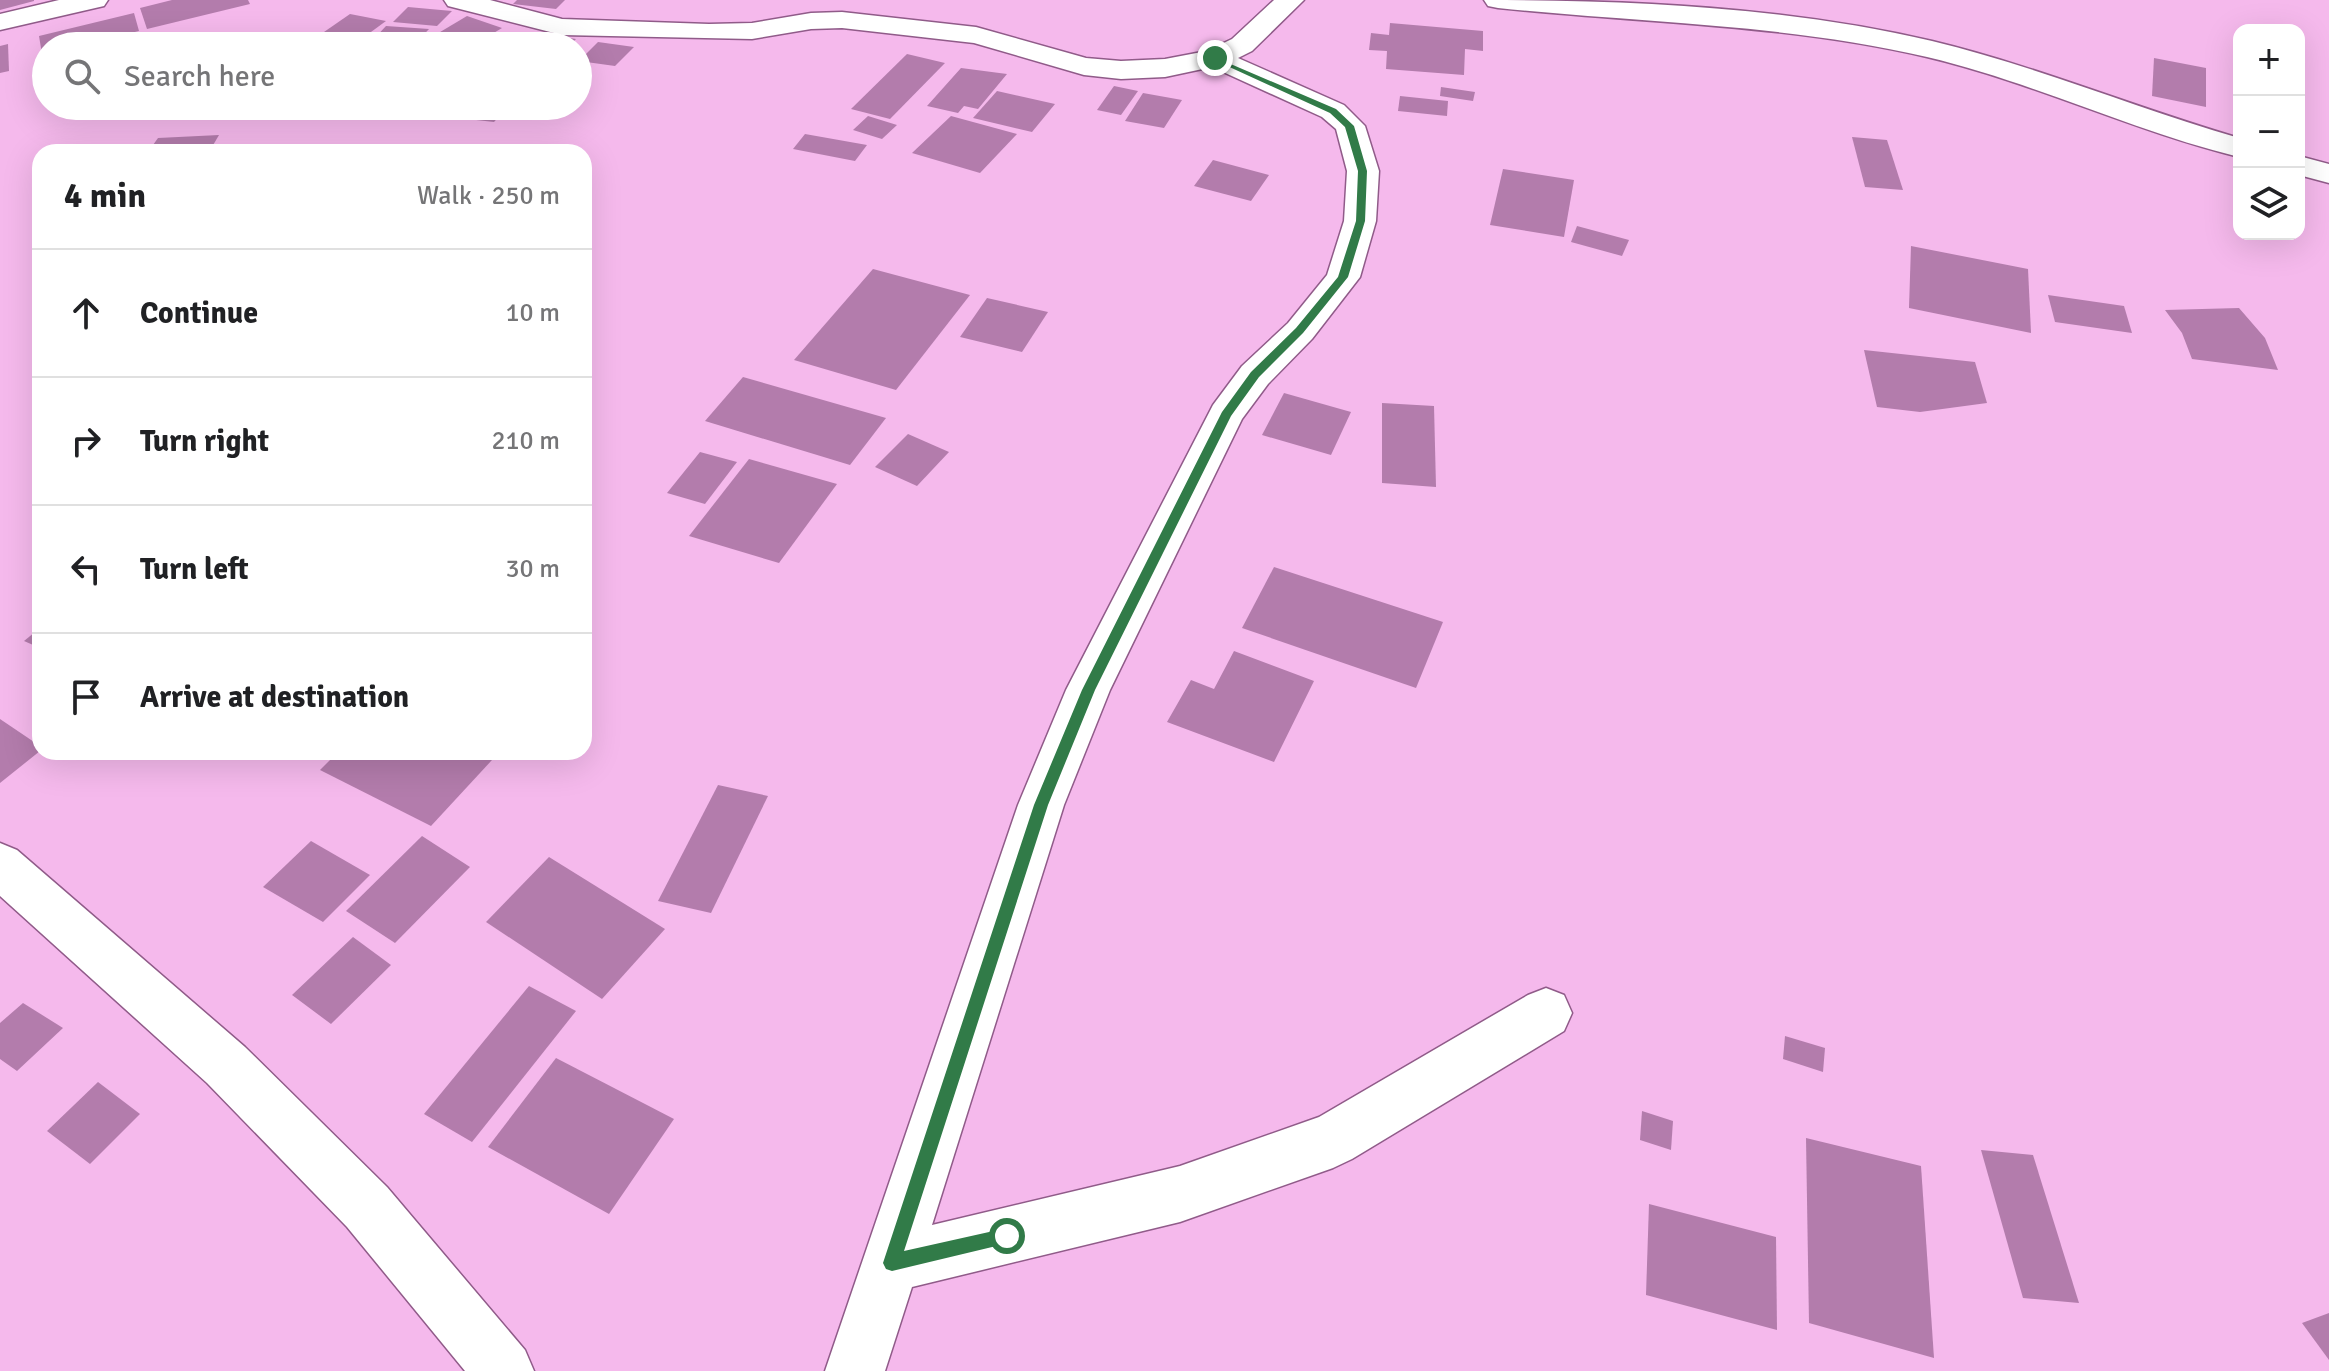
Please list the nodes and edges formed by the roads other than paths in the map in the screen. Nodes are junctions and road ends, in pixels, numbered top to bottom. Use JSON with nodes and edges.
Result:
{"nodes":[{"id":1,"x":94,"y":0,"type":"edge"},
{"id":2,"x":458,"y":0,"type":"edge"},
{"id":3,"x":1290,"y":0,"type":"edge"},
{"id":4,"x":1498,"y":0,"type":"edge"},
{"id":5,"x":0,"y":22,"type":"edge"},
{"id":6,"x":1215,"y":58,"type":"junction"},
{"id":7,"x":2233,"y":146,"type":"edge"},
{"id":8,"x":2305,"y":167,"type":"edge"},
{"id":9,"x":2329,"y":174,"type":"edge"},
{"id":10,"x":0,"y":865,"type":"edge"},
{"id":11,"x":1546,"y":1013,"type":"dead end"},
{"id":12,"x":892,"y":1263,"type":"junction"},
{"id":13,"x":504,"y":1371,"type":"edge"},
{"id":14,"x":855,"y":1371,"type":"edge"}],
"edges":[{"from":1,"to":5,"type":"street"},
{"from":2,"to":6,"type":"street"},
{"from":3,"to":6,"type":"street"},
{"from":4,"to":7,"type":"street"},
{"from":6,"to":12,"type":"street"},
{"from":8,"to":9,"type":"street"},
{"from":10,"to":13,"type":"street"},
{"from":11,"to":12,"type":"street"},
{"from":12,"to":14,"type":"street"}]}
